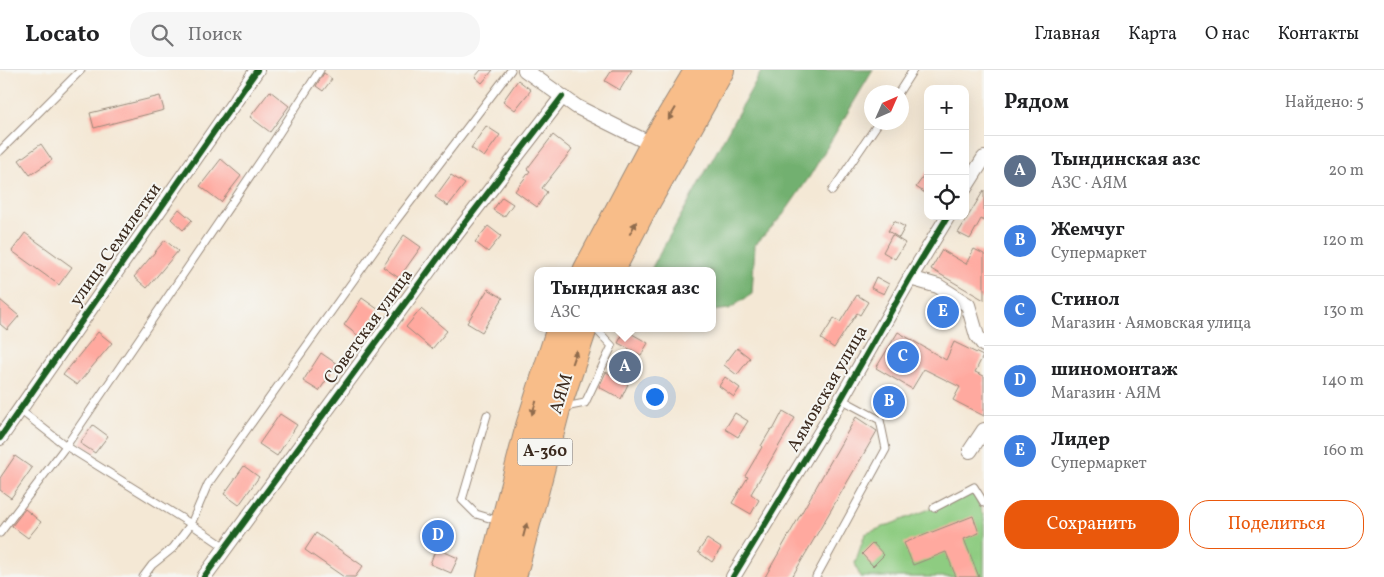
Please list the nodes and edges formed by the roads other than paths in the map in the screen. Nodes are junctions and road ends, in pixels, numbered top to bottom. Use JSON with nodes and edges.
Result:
{"nodes":[{"id":1,"x":81,"y":70,"type":"edge"},
{"id":2,"x":257,"y":70,"type":"edge"},
{"id":3,"x":320,"y":70,"type":"edge"},
{"id":4,"x":511,"y":70,"type":"edge"},
{"id":5,"x":526,"y":70,"type":"edge"},
{"id":6,"x":698,"y":70,"type":"edge"},
{"id":7,"x":721,"y":70,"type":"edge"},
{"id":8,"x":913,"y":70,"type":"edge"},
{"id":9,"x":903,"y":85,"type":"edge"},
{"id":10,"x":562,"y":97,"type":"junction"},
{"id":11,"x":874,"y":130,"type":"edge"},
{"id":12,"x":653,"y":145,"type":"junction"},
{"id":13,"x":0,"y":150,"type":"edge"},
{"id":14,"x":984,"y":158,"type":"edge"},
{"id":15,"x":969,"y":182,"type":"edge"},
{"id":16,"x":832,"y":191,"type":"dead end"},
{"id":17,"x":946,"y":220,"type":"edge"},
{"id":18,"x":588,"y":267,"type":"edge"},
{"id":19,"x":613,"y":267,"type":"edge"},
{"id":20,"x":910,"y":278,"type":"junction"},
{"id":21,"x":559,"y":332,"type":"edge"},
{"id":22,"x":583,"y":332,"type":"edge"},
{"id":23,"x":599,"y":332,"type":"edge"},
{"id":24,"x":984,"y":345,"type":"edge"},
{"id":25,"x":841,"y":398,"type":"junction"},
{"id":26,"x":557,"y":409,"type":"junction"},
{"id":27,"x":20,"y":410,"type":"junction"},
{"id":28,"x":487,"y":415,"type":"dead end"},
{"id":29,"x":984,"y":430,"type":"edge"},
{"id":30,"x":0,"y":438,"type":"edge"},
{"id":31,"x":66,"y":446,"type":"junction"},
{"id":32,"x":970,"y":451,"type":"dead end"},
{"id":33,"x":984,"y":503,"type":"edge"},
{"id":34,"x":934,"y":508,"type":"dead end"},
{"id":35,"x":504,"y":523,"type":"junction"},
{"id":36,"x":191,"y":524,"type":"junction"},
{"id":37,"x":0,"y":533,"type":"edge"},
{"id":38,"x":225,"y":547,"type":"junction"},
{"id":39,"x":143,"y":577,"type":"edge"},
{"id":40,"x":204,"y":577,"type":"edge"},
{"id":41,"x":490,"y":577,"type":"edge"},
{"id":42,"x":513,"y":577,"type":"edge"},
{"id":43,"x":733,"y":577,"type":"edge"},
{"id":44,"x":816,"y":577,"type":"edge"}],
"edges":[{"from":1,"to":13,"type":"lane"},
{"from":2,"to":27,"type":"street","name":"улица Семилетки"},
{"from":3,"to":31,"type":"lane"},
{"from":4,"to":36,"type":"lane"},
{"from":5,"to":10,"type":"street"},
{"from":6,"to":12,"type":"highway","one_way":true},
{"from":19,"to":7,"type":"highway","one_way":true},
{"from":8,"to":9,"type":"lane"},
{"from":10,"to":12,"type":"street"},
{"from":10,"to":38,"type":"street","name":"Советская улица"},
{"from":11,"to":16,"type":"lane"},
{"from":12,"to":18,"type":"highway"},
{"from":14,"to":15,"type":"street"},
{"from":17,"to":20,"type":"street","name":"Аямовская улица"},
{"from":20,"to":24,"type":"street"},
{"from":20,"to":25,"type":"street","name":"Аямовская улица"},
{"from":21,"to":35,"type":"highway","name":"АЯМ","number":"А-360","one_way":true},
{"from":26,"to":22,"type":"highway","name":"АЯМ","number":"А-360","one_way":true},
{"from":23,"to":26,"type":"lane"},
{"from":25,"to":43,"type":"street","name":"Аямовская улица"},
{"from":25,"to":44,"type":"lane"},
{"from":42,"to":26,"type":"highway","name":"АЯМ","number":"А-360","one_way":true},
{"from":27,"to":30,"type":"street","name":"улица Семилетки"},
{"from":27,"to":31,"type":"lane"},
{"from":28,"to":35,"type":"lane"},
{"from":29,"to":32,"type":"street"},
{"from":31,"to":36,"type":"lane"},
{"from":31,"to":37,"type":"lane"},
{"from":33,"to":34,"type":"lane"},
{"from":35,"to":41,"type":"highway","name":"АЯМ","number":"А-360"},
{"from":36,"to":38,"type":"lane"},
{"from":36,"to":39,"type":"lane"},
{"from":38,"to":40,"type":"street","name":"Советская улица"}]}
